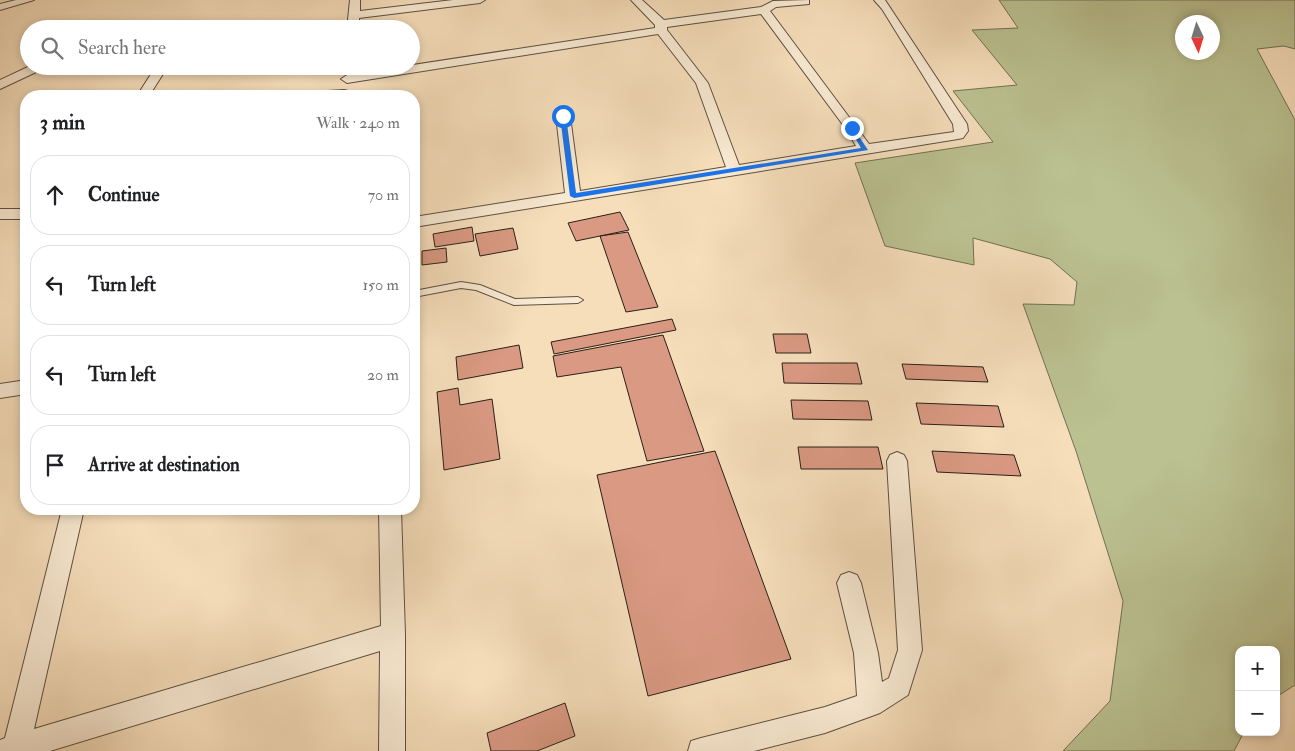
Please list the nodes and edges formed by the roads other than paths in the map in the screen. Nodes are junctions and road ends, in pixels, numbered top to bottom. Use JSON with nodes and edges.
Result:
{"nodes":[{"id":1,"x":29,"y":0,"type":"edge"},
{"id":2,"x":355,"y":0,"type":"edge"},
{"id":3,"x":480,"y":0,"type":"edge"},
{"id":4,"x":636,"y":0,"type":"edge"},
{"id":5,"x":879,"y":0,"type":"edge"},
{"id":6,"x":805,"y":2,"type":"dead end"},
{"id":7,"x":0,"y":7,"type":"edge"},
{"id":8,"x":764,"y":10,"type":"junction"},
{"id":9,"x":354,"y":15,"type":"junction"},
{"id":10,"x":354,"y":20,"type":"edge"},
{"id":11,"x":661,"y":27,"type":"junction"},
{"id":12,"x":420,"y":62,"type":"edge"},
{"id":13,"x":20,"y":74,"type":"edge"},
{"id":14,"x":156,"y":75,"type":"edge"},
{"id":15,"x":347,"y":75,"type":"edge"},
{"id":16,"x":0,"y":85,"type":"edge"},
{"id":17,"x":147,"y":90,"type":"edge"},
{"id":18,"x":345,"y":90,"type":"edge"},
{"id":19,"x":563,"y":116,"type":"dead end"},
{"id":20,"x":865,"y":150,"type":"junction"},
{"id":21,"x":734,"y":170,"type":"junction"},
{"id":22,"x":574,"y":196,"type":"junction"},
{"id":23,"x":0,"y":214,"type":"edge"},
{"id":24,"x":20,"y":214,"type":"edge"},
{"id":25,"x":420,"y":221,"type":"edge"},
{"id":26,"x":420,"y":293,"type":"edge"},
{"id":27,"x":578,"y":300,"type":"dead end"},
{"id":28,"x":20,"y":388,"type":"edge"},
{"id":29,"x":0,"y":391,"type":"edge"},
{"id":30,"x":897,"y":461,"type":"dead end"},
{"id":31,"x":71,"y":515,"type":"edge"},
{"id":32,"x":390,"y":515,"type":"edge"},
{"id":33,"x":849,"y":583,"type":"dead end"},
{"id":34,"x":393,"y":635,"type":"junction"},
{"id":35,"x":871,"y":704,"type":"junction"},
{"id":36,"x":714,"y":749,"type":"edge"},
{"id":37,"x":11,"y":750,"type":"edge"},
{"id":38,"x":392,"y":751,"type":"edge"}],
"edges":[{"from":1,"to":7,"type":"street"},
{"from":2,"to":9,"type":"street"},
{"from":3,"to":9,"type":"street"},
{"from":4,"to":11,"type":"street"},
{"from":5,"to":20,"type":"street"},
{"from":6,"to":8,"type":"street"},
{"from":8,"to":11,"type":"street"},
{"from":8,"to":20,"type":"street"},
{"from":9,"to":10,"type":"street"},
{"from":11,"to":12,"type":"street"},
{"from":11,"to":21,"type":"street"},
{"from":13,"to":16,"type":"street"},
{"from":14,"to":17,"type":"street"},
{"from":15,"to":18,"type":"street"},
{"from":19,"to":22,"type":"street"},
{"from":20,"to":21,"type":"street"},
{"from":21,"to":22,"type":"street"},
{"from":22,"to":25,"type":"street"},
{"from":23,"to":24,"type":"street"},
{"from":26,"to":27,"type":"lane"},
{"from":28,"to":29,"type":"street"},
{"from":30,"to":35,"type":"street"},
{"from":31,"to":37,"type":"street"},
{"from":32,"to":34,"type":"street"},
{"from":33,"to":35,"type":"street"},
{"from":34,"to":37,"type":"street"},
{"from":34,"to":38,"type":"street"},
{"from":35,"to":36,"type":"street"}]}
